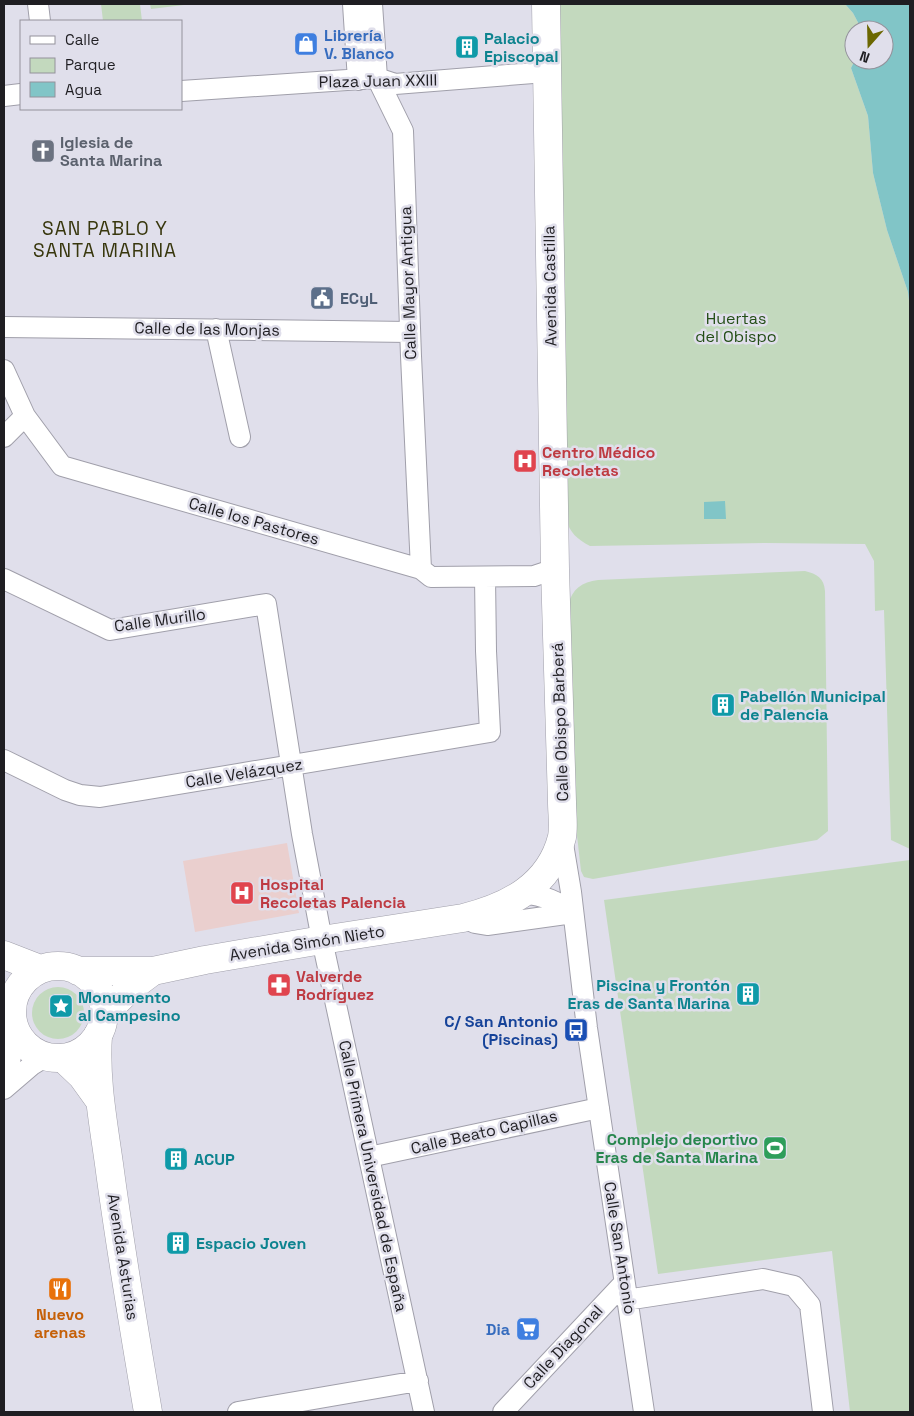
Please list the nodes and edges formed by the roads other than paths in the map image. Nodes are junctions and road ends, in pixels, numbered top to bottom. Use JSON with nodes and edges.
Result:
{"nodes":[{"id":1,"x":38,"y":4,"type":"edge"},
{"id":2,"x":353,"y":4,"type":"edge"},
{"id":3,"x":372,"y":4,"type":"edge"},
{"id":4,"x":546,"y":4,"type":"edge"},
{"id":5,"x":40,"y":20,"type":"edge"},
{"id":6,"x":546,"y":72,"type":"junction"},
{"id":7,"x":367,"y":79,"type":"junction"},
{"id":8,"x":182,"y":91,"type":"edge"},
{"id":9,"x":20,"y":94,"type":"edge"},
{"id":10,"x":4,"y":96,"type":"edge"},
{"id":11,"x":4,"y":326,"type":"edge"},
{"id":12,"x":216,"y":329,"type":"junction"},
{"id":13,"x":410,"y":332,"type":"junction"},
{"id":14,"x":4,"y":370,"type":"edge"},
{"id":15,"x":25,"y":416,"type":"junction"},
{"id":16,"x":4,"y":437,"type":"edge"},
{"id":17,"x":240,"y":437,"type":"dead end"},
{"id":18,"x":421,"y":569,"type":"junction"},
{"id":19,"x":555,"y":569,"type":"junction"},
{"id":20,"x":485,"y":577,"type":"junction"},
{"id":21,"x":4,"y":579,"type":"edge"},
{"id":22,"x":266,"y":604,"type":"joint"},
{"id":23,"x":4,"y":760,"type":"edge"},
{"id":24,"x":291,"y":765,"type":"junction"},
{"id":25,"x":562,"y":836,"type":"junction"},
{"id":26,"x":569,"y":875,"type":"joint"},
{"id":27,"x":524,"y":892,"type":"junction"},
{"id":28,"x":574,"y":913,"type":"junction"},
{"id":29,"x":463,"y":918,"type":"junction"},
{"id":30,"x":322,"y":940,"type":"junction"},
{"id":31,"x":4,"y":955,"type":"edge"},
{"id":32,"x":40,"y":969,"type":"junction"},
{"id":33,"x":78,"y":971,"type":"junction"},
{"id":34,"x":152,"y":971,"type":"junction"},
{"id":35,"x":10,"y":1016,"type":"edge"},
{"id":36,"x":101,"y":1024,"type":"junction"},
{"id":37,"x":54,"y":1058,"type":"junction"},
{"id":38,"x":5,"y":1088,"type":"edge"},
{"id":39,"x":100,"y":1101,"type":"junction"},
{"id":40,"x":599,"y":1108,"type":"junction"},
{"id":41,"x":369,"y":1157,"type":"junction"},
{"id":42,"x":625,"y":1291,"type":"junction"},
{"id":43,"x":418,"y":1381,"type":"junction"},
{"id":44,"x":281,"y":1409,"type":"edge"},
{"id":45,"x":148,"y":1412,"type":"edge"},
{"id":46,"x":238,"y":1412,"type":"edge"},
{"id":47,"x":424,"y":1412,"type":"edge"},
{"id":48,"x":503,"y":1412,"type":"edge"},
{"id":49,"x":644,"y":1412,"type":"edge"},
{"id":50,"x":823,"y":1412,"type":"edge"}],
"edges":[{"from":1,"to":5,"type":"street"},
{"from":2,"to":7,"type":"street","name":"Calle Mayor Antigua"},
{"from":3,"to":7,"type":"street","name":"Calle Mayor Antigua"},
{"from":4,"to":6,"type":"main road","name":"Avenida Castilla"},
{"from":6,"to":7,"type":"street","name":"Plaza Juan XXIII"},
{"from":6,"to":19,"type":"main road","name":"Avenida Castilla"},
{"from":7,"to":8,"type":"street","name":"Plaza Juan XXIII"},
{"from":7,"to":13,"type":"street","name":"Calle Mayor Antigua"},
{"from":9,"to":10,"type":"street"},
{"from":11,"to":12,"type":"street","name":"Calle de las Monjas"},
{"from":12,"to":13,"type":"street","name":"Calle de las Monjas"},
{"from":12,"to":17,"type":"street"},
{"from":13,"to":18,"type":"street","name":"Calle Mayor Antigua"},
{"from":14,"to":15,"type":"street","name":"Calle los Pastores"},
{"from":15,"to":16,"type":"street"},
{"from":15,"to":18,"type":"street","name":"Calle los Pastores"},
{"from":18,"to":20,"type":"street","name":"Calle los Pastores"},
{"from":19,"to":20,"type":"street","name":"Calle los Pastores"},
{"from":19,"to":25,"type":"main road","name":"Calle Obispo Barberá"},
{"from":20,"to":24,"type":"street","name":"Calle Velázquez"},
{"from":21,"to":22,"type":"street","name":"Calle Murillo"},
{"from":22,"to":24,"type":"street","name":"Calle Primera Universidad de España"},
{"from":23,"to":24,"type":"street","name":"Calle Velázquez"},
{"from":24,"to":30,"type":"street","name":"Calle Primera Universidad de España"},
{"from":25,"to":26,"type":"street","name":"Calle Obispo Barberá"},
{"from":25,"to":27,"type":"main road","name":"Avenida Simón Nieto"},
{"from":26,"to":28,"type":"street","name":"Calle San Antonio"},
{"from":27,"to":28,"type":"street"},
{"from":27,"to":29,"type":"main road","name":"Avenida Simón Nieto"},
{"from":28,"to":29,"type":"street","name":"Avenida Simón Nieto"},
{"from":28,"to":40,"type":"street","name":"Calle San Antonio"},
{"from":29,"to":30,"type":"main road","name":"Avenida Simón Nieto"},
{"from":30,"to":34,"type":"main road","name":"Avenida Simón Nieto"},
{"from":30,"to":41,"type":"street","name":"Calle Primera Universidad de España"},
{"from":31,"to":32,"type":"main road"},
{"from":32,"to":33,"type":"main road"},
{"from":32,"to":35,"type":"main road"},
{"from":33,"to":34,"type":"main road","name":"Avenida Simón Nieto"},
{"from":33,"to":36,"type":"main road"},
{"from":34,"to":36,"type":"main road","name":"Avenida Simón Nieto"},
{"from":35,"to":37,"type":"main road"},
{"from":35,"to":38,"type":"street"},
{"from":36,"to":37,"type":"main road"},
{"from":36,"to":39,"type":"main road","name":"Avenida Asturias"},
{"from":37,"to":38,"type":"street"},
{"from":37,"to":39,"type":"main road"},
{"from":39,"to":45,"type":"main road","name":"Avenida Asturias"},
{"from":40,"to":41,"type":"street","name":"Calle Beato Capillas"},
{"from":40,"to":42,"type":"street","name":"Calle San Antonio"},
{"from":41,"to":43,"type":"street","name":"Calle Primera Universidad de España"},
{"from":42,"to":48,"type":"street","name":"Calle Diagonal"},
{"from":42,"to":49,"type":"street","name":"Calle San Antonio"},
{"from":42,"to":50,"type":"street"},
{"from":43,"to":44,"type":"street"},
{"from":43,"to":47,"type":"street","name":"Calle Primera Universidad de España"},
{"from":44,"to":46,"type":"street"}]}
